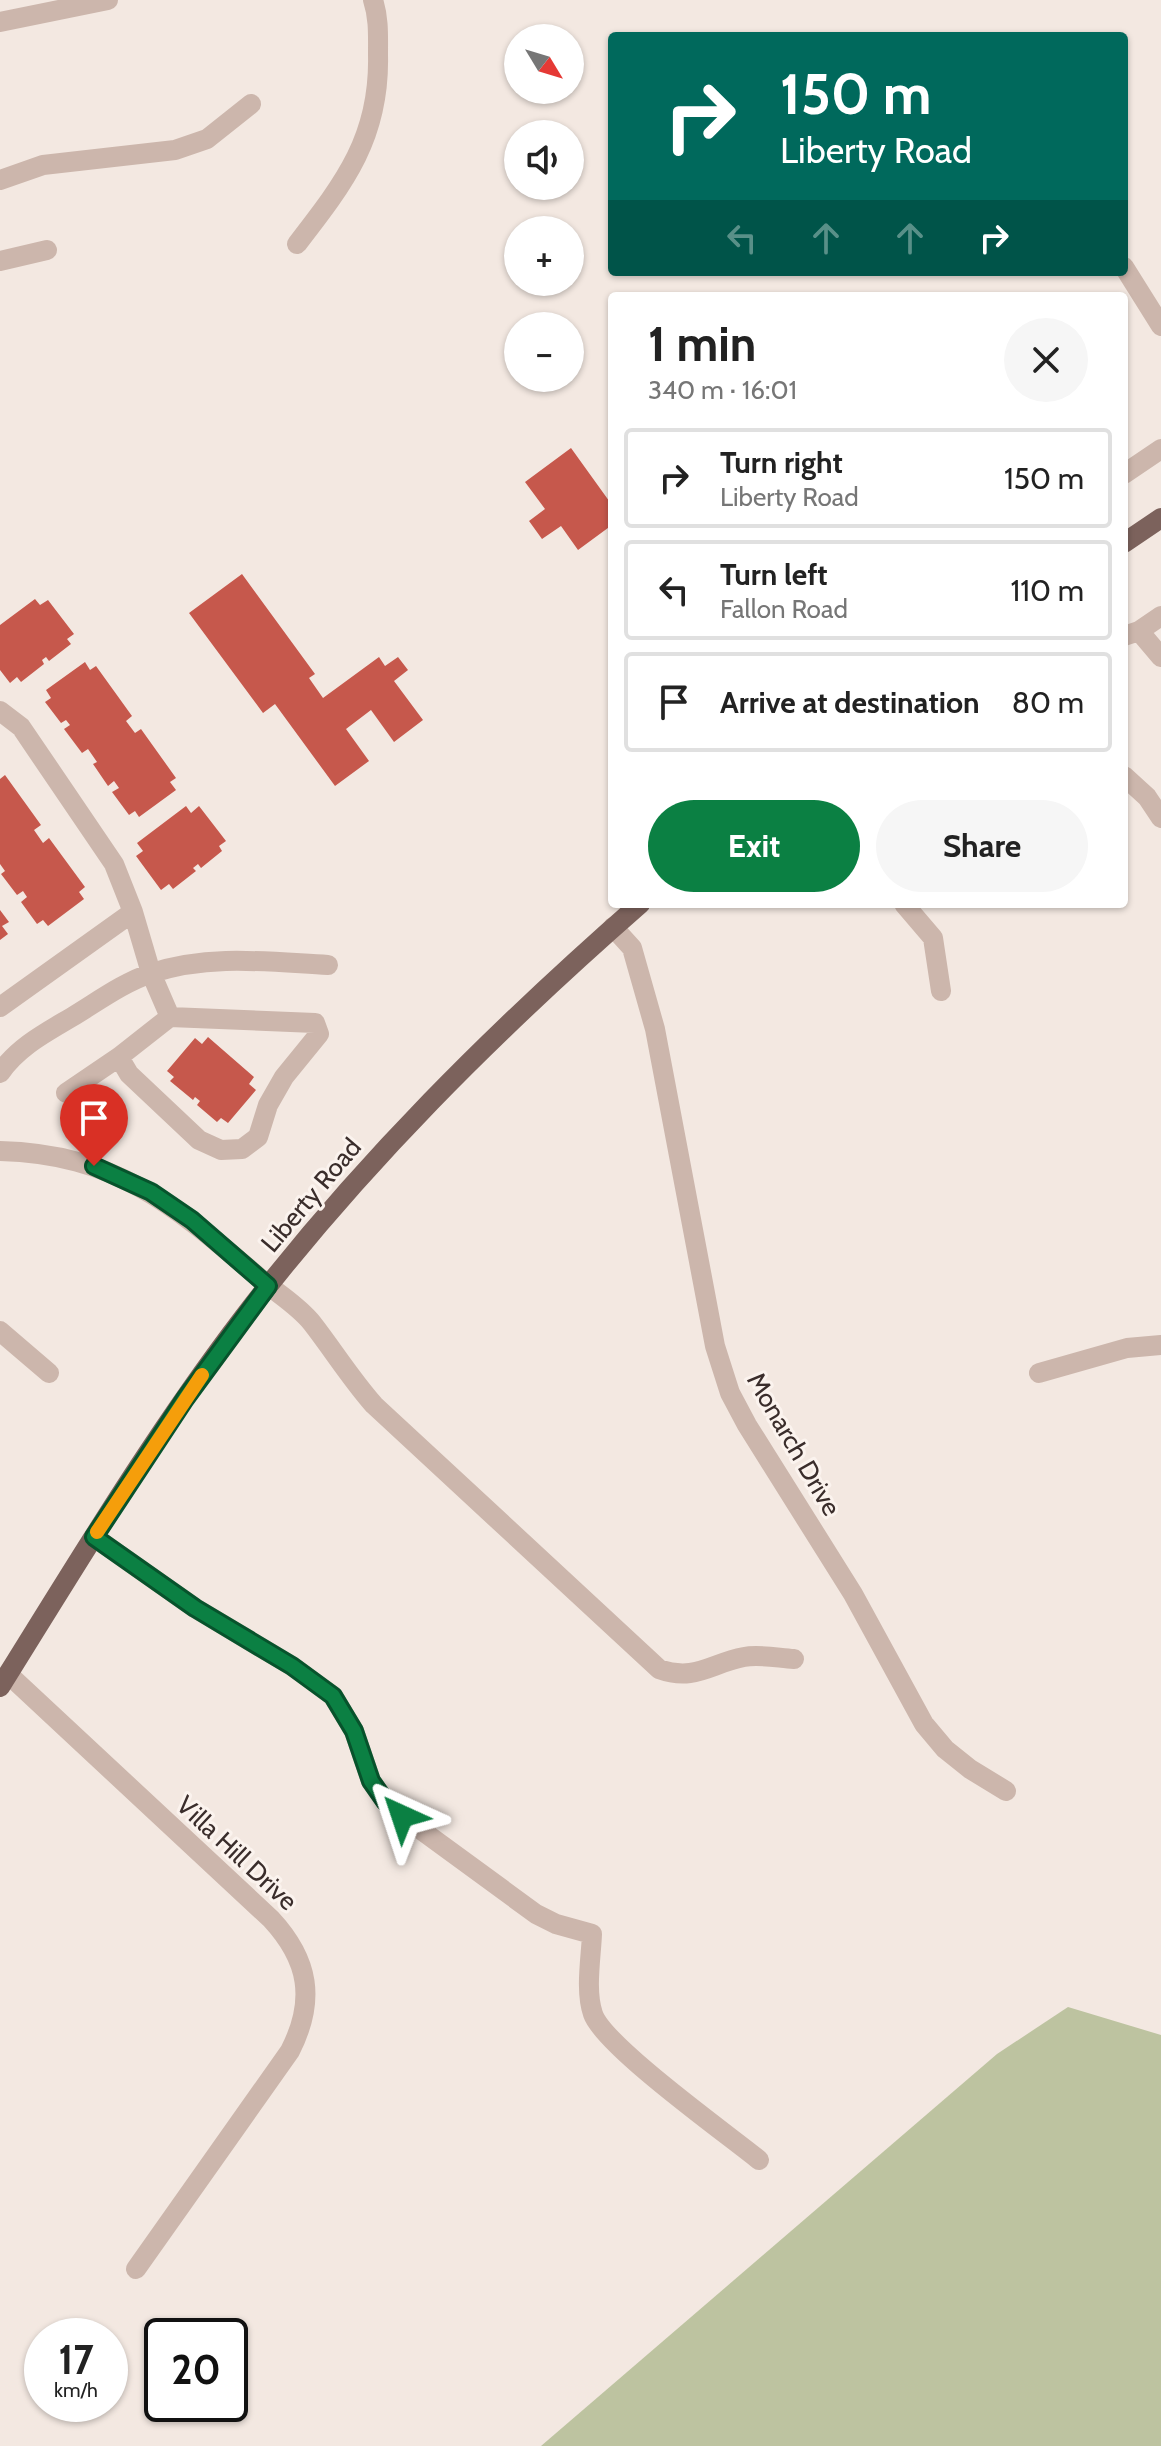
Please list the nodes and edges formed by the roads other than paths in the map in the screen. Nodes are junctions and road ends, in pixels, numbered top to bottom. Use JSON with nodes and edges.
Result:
{"nodes":[{"id":1,"x":108,"y":0,"type":"edge"},
{"id":2,"x":373,"y":0,"type":"edge"},
{"id":3,"x":0,"y":22,"type":"edge"},
{"id":4,"x":251,"y":104,"type":"dead end"},
{"id":5,"x":0,"y":180,"type":"edge"},
{"id":6,"x":297,"y":244,"type":"dead end"},
{"id":7,"x":47,"y":250,"type":"dead end"},
{"id":8,"x":0,"y":261,"type":"edge"},
{"id":9,"x":1128,"y":273,"type":"edge"},
{"id":10,"x":1161,"y":326,"type":"edge"},
{"id":11,"x":1161,"y":449,"type":"edge"},
{"id":12,"x":1128,"y":471,"type":"edge"},
{"id":13,"x":1161,"y":518,"type":"edge"},
{"id":14,"x":1128,"y":540,"type":"edge"},
{"id":15,"x":1161,"y":616,"type":"edge"},
{"id":16,"x":1131,"y":634,"type":"edge"},
{"id":17,"x":1161,"y":657,"type":"edge"},
{"id":18,"x":0,"y":711,"type":"edge"},
{"id":19,"x":1128,"y":780,"type":"edge"},
{"id":20,"x":1161,"y":818,"type":"edge"},
{"id":21,"x":635,"y":908,"type":"edge"},
{"id":22,"x":907,"y":908,"type":"edge"},
{"id":23,"x":133,"y":912,"type":"junction"},
{"id":24,"x":613,"y":927,"type":"junction"},
{"id":25,"x":328,"y":965,"type":"dead end"},
{"id":26,"x":151,"y":973,"type":"junction"},
{"id":27,"x":941,"y":991,"type":"dead end"},
{"id":28,"x":0,"y":1007,"type":"edge"},
{"id":29,"x":170,"y":1017,"type":"junction"},
{"id":30,"x":119,"y":1057,"type":"junction"},
{"id":31,"x":0,"y":1073,"type":"edge"},
{"id":32,"x":66,"y":1093,"type":"dead end"},
{"id":33,"x":0,"y":1151,"type":"edge"},
{"id":34,"x":268,"y":1286,"type":"junction"},
{"id":35,"x":0,"y":1331,"type":"edge"},
{"id":36,"x":1161,"y":1345,"type":"edge"},
{"id":37,"x":49,"y":1373,"type":"dead end"},
{"id":38,"x":1039,"y":1373,"type":"dead end"},
{"id":39,"x":94,"y":1537,"type":"junction"},
{"id":40,"x":794,"y":1659,"type":"dead end"},
{"id":41,"x":4,"y":1680,"type":"edge"},
{"id":42,"x":1006,"y":1791,"type":"dead end"},
{"id":43,"x":759,"y":2160,"type":"dead end"},
{"id":44,"x":136,"y":2269,"type":"dead end"}],
"edges":[{"from":1,"to":3,"type":"street"},
{"from":2,"to":6,"type":"street"},
{"from":4,"to":5,"type":"street"},
{"from":7,"to":8,"type":"street"},
{"from":9,"to":10,"type":"street"},
{"from":11,"to":12,"type":"street"},
{"from":13,"to":14,"type":"main road"},
{"from":15,"to":16,"type":"street"},
{"from":16,"to":17,"type":"street"},
{"from":18,"to":23,"type":"street"},
{"from":19,"to":20,"type":"street"},
{"from":21,"to":24,"type":"main road","name":"Liberty Road"},
{"from":22,"to":27,"type":"street"},
{"from":23,"to":26,"type":"street"},
{"from":23,"to":28,"type":"street"},
{"from":24,"to":34,"type":"main road","name":"Liberty Road"},
{"from":24,"to":42,"type":"street","name":"Monarch Drive"},
{"from":25,"to":26,"type":"street"},
{"from":26,"to":29,"type":"street"},
{"from":26,"to":31,"type":"street"},
{"from":29,"to":30,"type":"street"},
{"from":29,"to":30,"type":"street"},
{"from":30,"to":32,"type":"street"},
{"from":33,"to":34,"type":"street"},
{"from":34,"to":39,"type":"main road","name":"Liberty Road"},
{"from":34,"to":40,"type":"street"},
{"from":35,"to":37,"type":"street"},
{"from":36,"to":38,"type":"street"},
{"from":39,"to":41,"type":"main road","name":"Liberty Road"},
{"from":39,"to":43,"type":"street"},
{"from":41,"to":44,"type":"street","name":"Villa Hill Drive"}]}
